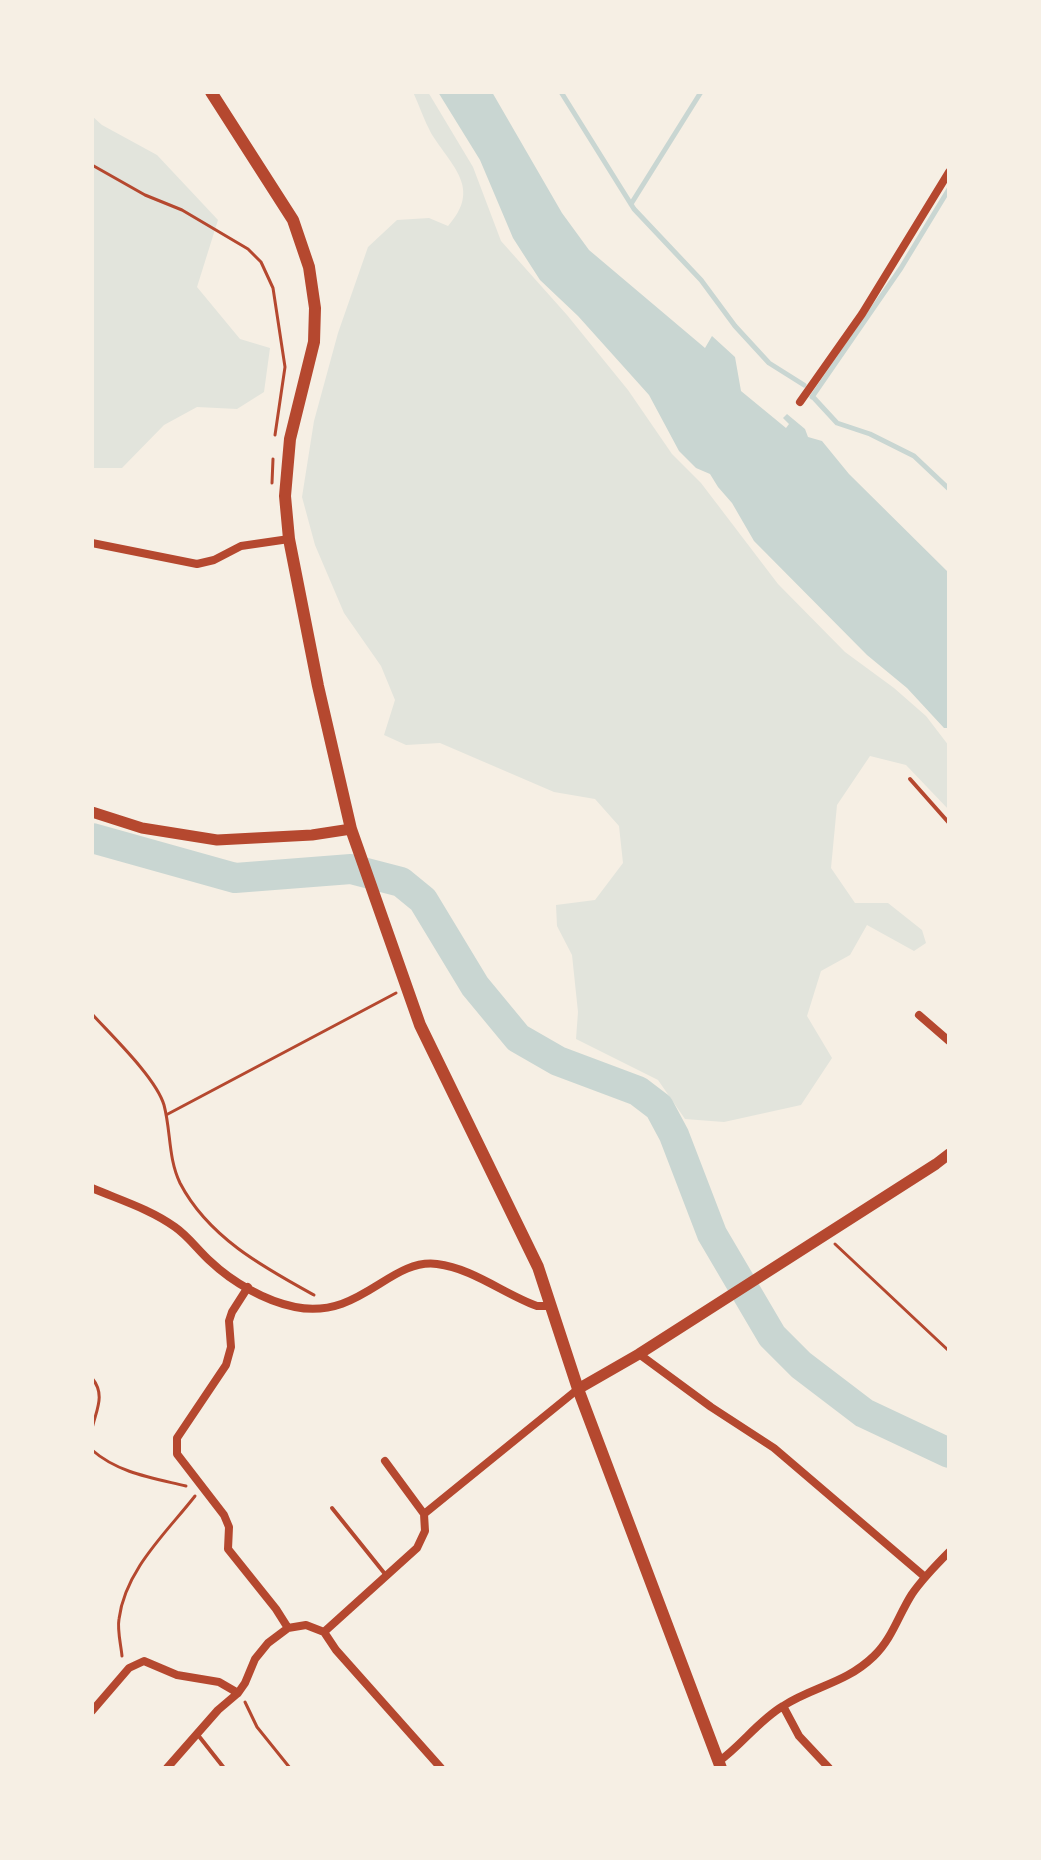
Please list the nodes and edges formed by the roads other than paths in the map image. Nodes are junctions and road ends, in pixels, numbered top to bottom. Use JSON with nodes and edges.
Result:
{"nodes":[{"id":1,"x":211,"y":92,"type":"edge"},
{"id":2,"x":949,"y":172,"type":"edge"},
{"id":3,"x":800,"y":402,"type":"dead end"},
{"id":4,"x":289,"y":539,"type":"junction"},
{"id":5,"x":92,"y":543,"type":"edge"},
{"id":6,"x":910,"y":779,"type":"dead end"},
{"id":7,"x":92,"y":812,"type":"edge"},
{"id":8,"x":949,"y":823,"type":"edge"},
{"id":9,"x":351,"y":829,"type":"junction"},
{"id":10,"x":919,"y":1015,"type":"dead end"},
{"id":11,"x":949,"y":1041,"type":"edge"},
{"id":12,"x":949,"y":1154,"type":"edge"},
{"id":13,"x":92,"y":1188,"type":"edge"},
{"id":14,"x":248,"y":1287,"type":"junction"},
{"id":15,"x":550,"y":1306,"type":"junction"},
{"id":16,"x":639,"y":1354,"type":"junction"},
{"id":17,"x":578,"y":1389,"type":"junction"},
{"id":18,"x":385,"y":1461,"type":"dead end"},
{"id":19,"x":332,"y":1508,"type":"dead end"},
{"id":20,"x":424,"y":1514,"type":"junction"},
{"id":21,"x":949,"y":1552,"type":"edge"},
{"id":22,"x":386,"y":1576,"type":"junction"},
{"id":23,"x":925,"y":1577,"type":"junction"},
{"id":24,"x":288,"y":1628,"type":"junction"},
{"id":25,"x":324,"y":1632,"type":"junction"},
{"id":26,"x":238,"y":1693,"type":"junction"},
{"id":27,"x":783,"y":1706,"type":"junction"},
{"id":28,"x":92,"y":1711,"type":"edge"},
{"id":29,"x":197,"y":1734,"type":"junction"},
{"id":30,"x":720,"y":1765,"type":"edge"},
{"id":31,"x":167,"y":1768,"type":"edge"},
{"id":32,"x":224,"y":1768,"type":"edge"},
{"id":33,"x":441,"y":1768,"type":"edge"},
{"id":34,"x":829,"y":1768,"type":"edge"}],
"edges":[{"from":1,"to":4,"type":"main road"},
{"from":2,"to":3,"type":"street"},
{"from":4,"to":5,"type":"street"},
{"from":4,"to":9,"type":"main road"},
{"from":6,"to":8,"type":"lane"},
{"from":7,"to":9,"type":"main road"},
{"from":9,"to":15,"type":"main road"},
{"from":10,"to":11,"type":"street"},
{"from":12,"to":16,"type":"main road"},
{"from":13,"to":14,"type":"street"},
{"from":14,"to":15,"type":"street"},
{"from":14,"to":24,"type":"street"},
{"from":15,"to":17,"type":"main road"},
{"from":16,"to":17,"type":"main road"},
{"from":16,"to":23,"type":"street"},
{"from":17,"to":20,"type":"street"},
{"from":17,"to":30,"type":"main road"},
{"from":18,"to":20,"type":"street"},
{"from":19,"to":22,"type":"lane"},
{"from":20,"to":22,"type":"street"},
{"from":21,"to":23,"type":"street"},
{"from":22,"to":25,"type":"street"},
{"from":23,"to":27,"type":"street"},
{"from":24,"to":25,"type":"street"},
{"from":24,"to":26,"type":"street"},
{"from":25,"to":33,"type":"street"},
{"from":26,"to":28,"type":"street"},
{"from":26,"to":29,"type":"street"},
{"from":27,"to":30,"type":"street"},
{"from":27,"to":34,"type":"street"},
{"from":29,"to":31,"type":"street"},
{"from":29,"to":32,"type":"lane"}]}
